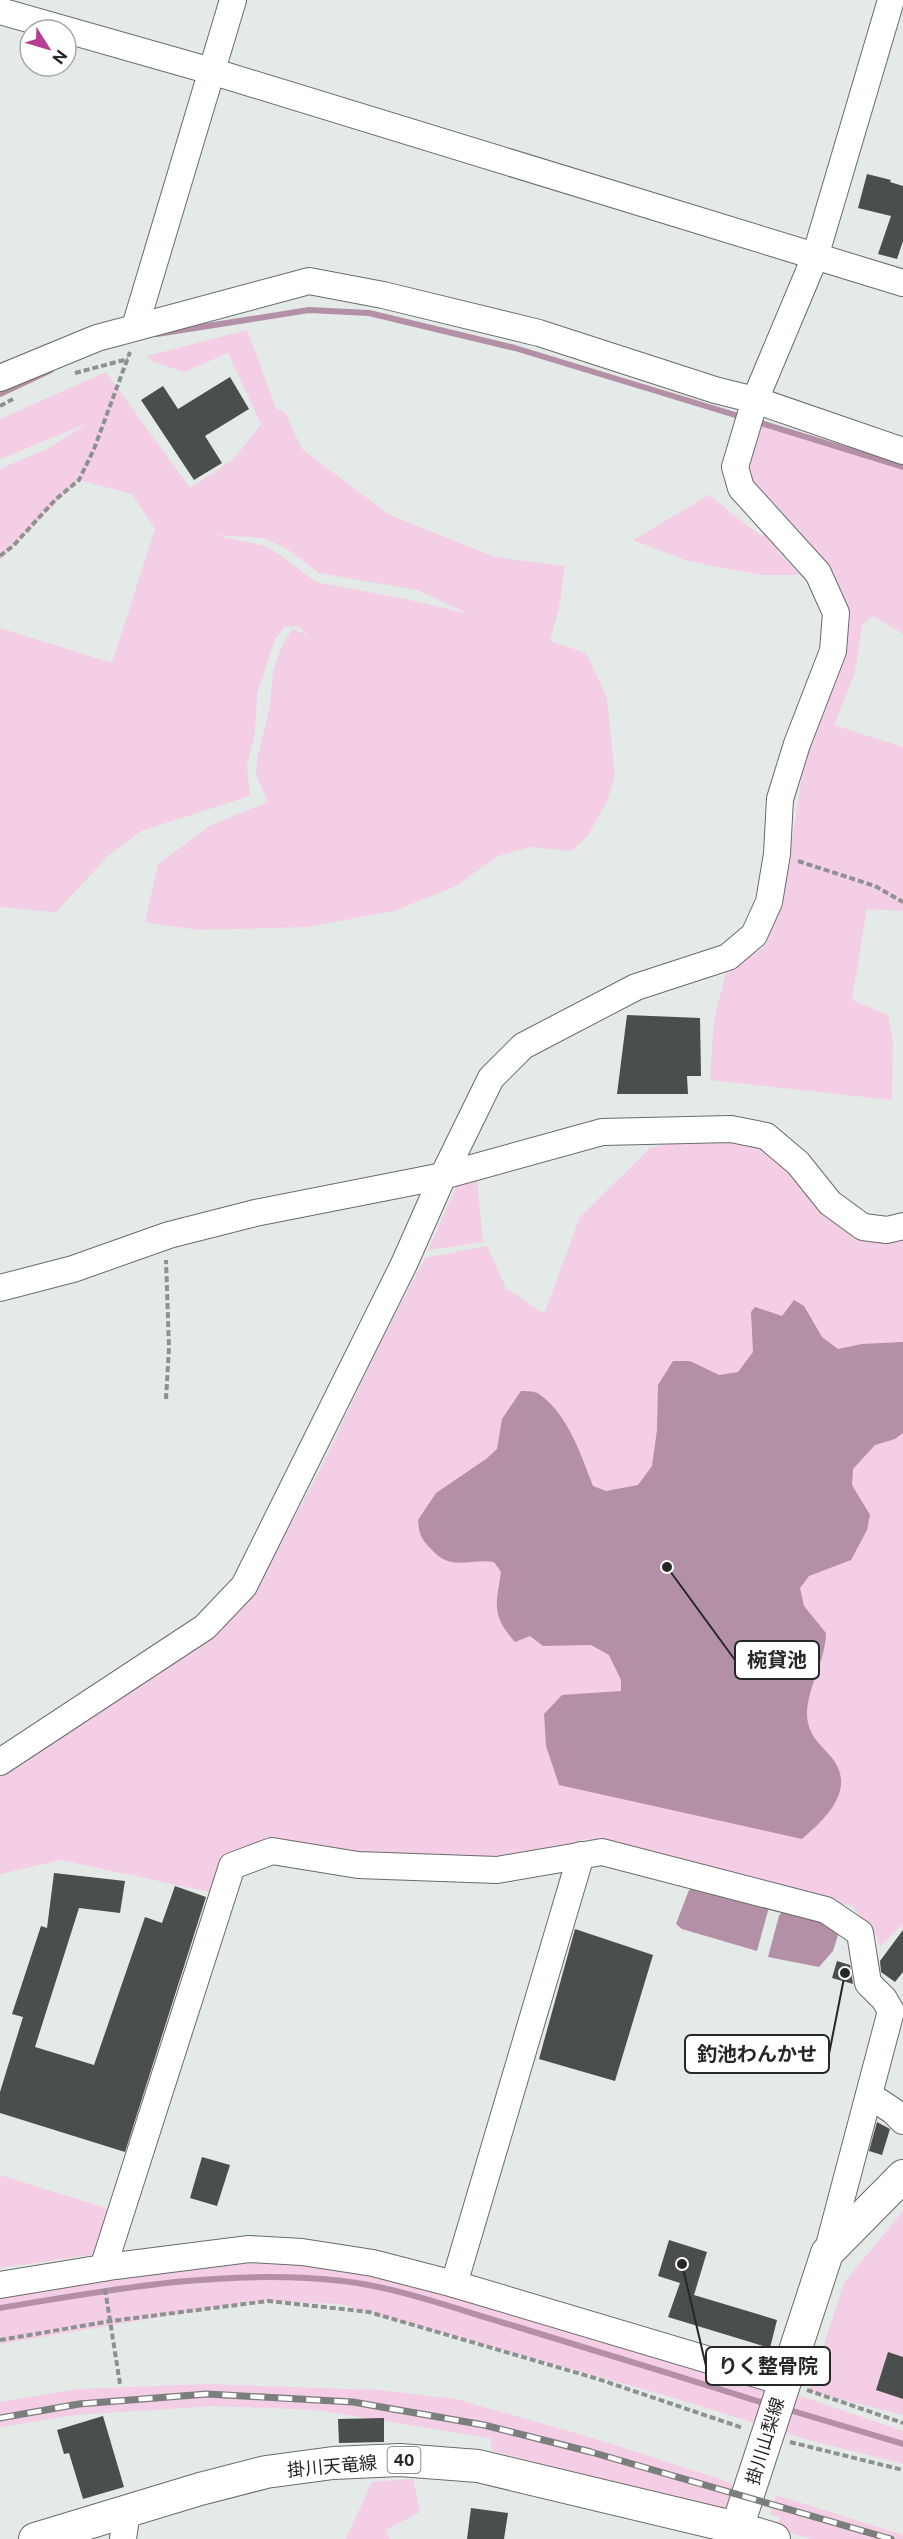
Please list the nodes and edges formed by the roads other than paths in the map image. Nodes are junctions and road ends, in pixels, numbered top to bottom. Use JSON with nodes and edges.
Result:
{"nodes":[{"id":1,"x":232,"y":0,"type":"edge"},
{"id":2,"x":891,"y":0,"type":"edge"},
{"id":3,"x":0,"y":11,"type":"edge"},
{"id":4,"x":211,"y":71,"type":"junction"},
{"id":5,"x":815,"y":257,"type":"junction"},
{"id":6,"x":903,"y":283,"type":"edge"},
{"id":7,"x":135,"y":327,"type":"junction"},
{"id":8,"x":0,"y":378,"type":"edge"},
{"id":9,"x":755,"y":400,"type":"junction"},
{"id":10,"x":903,"y":451,"type":"edge"},
{"id":11,"x":443,"y":1176,"type":"junction"},
{"id":12,"x":903,"y":1227,"type":"edge"},
{"id":13,"x":0,"y":1288,"type":"edge"},
{"id":14,"x":0,"y":1762,"type":"edge"},
{"id":15,"x":581,"y":1855,"type":"junction"},
{"id":16,"x":868,"y":2095,"type":"junction"},
{"id":17,"x":903,"y":2121,"type":"edge"},
{"id":18,"x":903,"y":2176,"type":"edge"},
{"id":19,"x":827,"y":2253,"type":"junction"},
{"id":20,"x":104,"y":2276,"type":"junction"},
{"id":21,"x":454,"y":2284,"type":"junction"},
{"id":22,"x":0,"y":2285,"type":"edge"},
{"id":23,"x":782,"y":2385,"type":"junction"},
{"id":24,"x":125,"y":2525,"type":"edge"},
{"id":25,"x":751,"y":2534,"type":"edge"},
{"id":26,"x":35,"y":2539,"type":"edge"}],
"edges":[{"from":1,"to":4,"type":"street"},
{"from":2,"to":5,"type":"street"},
{"from":3,"to":4,"type":"street"},
{"from":4,"to":5,"type":"street"},
{"from":4,"to":7,"type":"street"},
{"from":5,"to":6,"type":"street"},
{"from":5,"to":9,"type":"street"},
{"from":7,"to":8,"type":"street"},
{"from":7,"to":9,"type":"street"},
{"from":9,"to":10,"type":"street"},
{"from":9,"to":11,"type":"street"},
{"from":11,"to":12,"type":"street"},
{"from":11,"to":13,"type":"street"},
{"from":11,"to":14,"type":"street"},
{"from":15,"to":16,"type":"street"},
{"from":15,"to":20,"type":"street"},
{"from":15,"to":21,"type":"street"},
{"from":16,"to":17,"type":"street"},
{"from":16,"to":19,"type":"street"},
{"from":18,"to":19,"type":"main road","name":"掛川山梨線"},
{"from":19,"to":23,"type":"main road","name":"掛川山梨線"},
{"from":20,"to":21,"type":"street"},
{"from":20,"to":22,"type":"street"},
{"from":21,"to":23,"type":"street"},
{"from":23,"to":25,"type":"main road","name":"掛川山梨線"},
{"from":24,"to":25,"type":"main road","name":"掛川天竜線","number":"40"},
{"from":24,"to":26,"type":"main road","name":"掛川天竜線","number":"40"}]}
